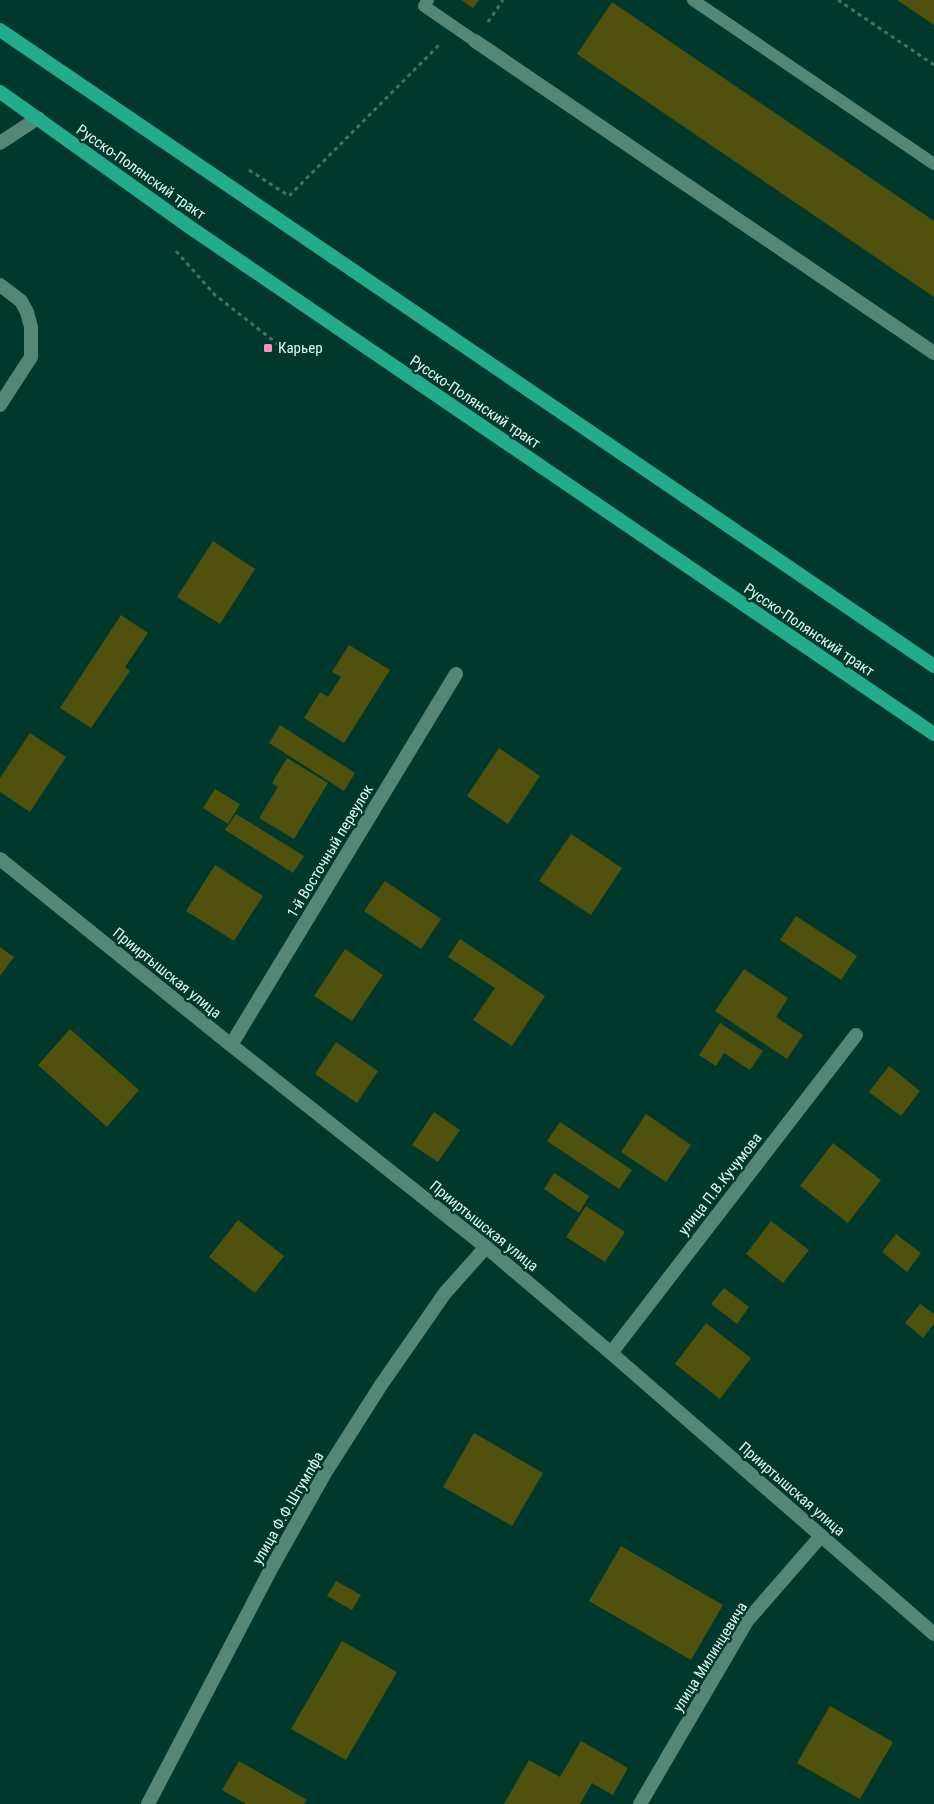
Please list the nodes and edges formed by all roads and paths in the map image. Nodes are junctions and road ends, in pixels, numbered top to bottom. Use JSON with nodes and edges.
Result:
{"nodes":[{"id":1,"x":428,"y":0,"type":"edge"},
{"id":2,"x":503,"y":0,"type":"edge"},
{"id":3,"x":693,"y":0,"type":"edge"},
{"id":4,"x":838,"y":0,"type":"edge"},
{"id":5,"x":0,"y":30,"type":"edge"},
{"id":6,"x":462,"y":32,"type":"junction"},
{"id":7,"x":475,"y":41,"type":"junction"},
{"id":8,"x":934,"y":65,"type":"edge"},
{"id":9,"x":0,"y":92,"type":"edge"},
{"id":10,"x":38,"y":118,"type":"junction"},
{"id":11,"x":0,"y":143,"type":"edge"},
{"id":12,"x":934,"y":164,"type":"edge"},
{"id":13,"x":243,"y":166,"type":"dead end"},
{"id":14,"x":176,"y":252,"type":"dead end"},
{"id":15,"x":0,"y":285,"type":"edge"},
{"id":16,"x":284,"y":350,"type":"dead end"},
{"id":17,"x":934,"y":352,"type":"edge"},
{"id":18,"x":0,"y":405,"type":"edge"},
{"id":19,"x":934,"y":666,"type":"edge"},
{"id":20,"x":456,"y":674,"type":"dead end"},
{"id":21,"x":934,"y":734,"type":"edge"},
{"id":22,"x":0,"y":859,"type":"edge"},
{"id":23,"x":856,"y":1035,"type":"dead end"},
{"id":24,"x":231,"y":1045,"type":"junction"},
{"id":25,"x":486,"y":1247,"type":"junction"},
{"id":26,"x":611,"y":1353,"type":"junction"},
{"id":27,"x":821,"y":1536,"type":"junction"},
{"id":28,"x":934,"y":1634,"type":"edge"},
{"id":29,"x":148,"y":1804,"type":"edge"},
{"id":30,"x":640,"y":1804,"type":"edge"}],
"edges":[{"from":1,"to":6,"type":"lane"},
{"from":2,"to":7,"type":"path"},
{"from":3,"to":12,"type":"lane"},
{"from":4,"to":8,"type":"path"},
{"from":5,"to":19,"type":"main road"},
{"from":6,"to":7,"type":"lane"},
{"from":6,"to":13,"type":"path"},
{"from":7,"to":17,"type":"street"},
{"from":9,"to":10,"type":"main road","name":"Русско-Полянский тракт"},
{"from":10,"to":11,"type":"street"},
{"from":10,"to":21,"type":"main road","name":"Русско-Полянский тракт"},
{"from":14,"to":16,"type":"path"},
{"from":15,"to":18,"type":"street"},
{"from":20,"to":24,"type":"street","name":"1-й Восточный переулок"},
{"from":22,"to":24,"type":"street","name":"Прииртышская улица"},
{"from":23,"to":26,"type":"street","name":"улица П.В.Кучумова"},
{"from":24,"to":25,"type":"street","name":"Прииртышская улица"},
{"from":25,"to":26,"type":"street","name":"Прииртышская улица"},
{"from":25,"to":29,"type":"street","name":"улица Ф.Ф.Штумпфа"},
{"from":26,"to":27,"type":"street","name":"Прииртышская улица"},
{"from":27,"to":28,"type":"street","name":"Прииртышская улица"},
{"from":27,"to":30,"type":"street","name":"улица Милинцевича"}]}
